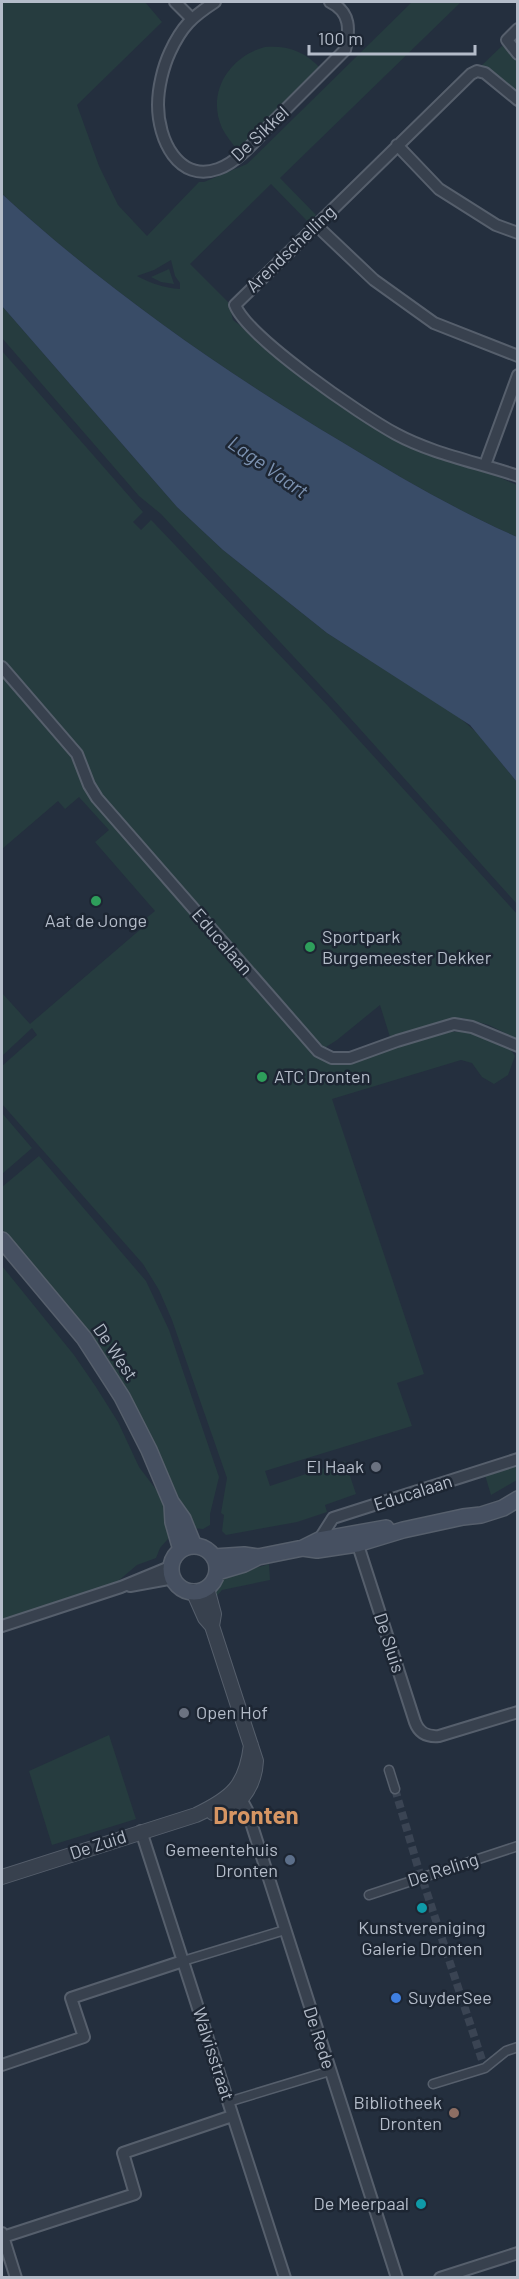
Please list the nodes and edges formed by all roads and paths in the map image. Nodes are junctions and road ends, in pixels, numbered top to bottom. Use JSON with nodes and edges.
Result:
{"nodes":[{"id":1,"x":176,"y":2,"type":"edge"},
{"id":2,"x":215,"y":2,"type":"edge"},
{"id":3,"x":330,"y":2,"type":"edge"},
{"id":4,"x":191,"y":18,"type":"junction"},
{"id":5,"x":518,"y":29,"type":"edge"},
{"id":6,"x":518,"y":54,"type":"edge"},
{"id":7,"x":518,"y":100,"type":"edge"},
{"id":8,"x":397,"y":145,"type":"junction"},
{"id":9,"x":316,"y":225,"type":"junction"},
{"id":10,"x":518,"y":233,"type":"edge"},
{"id":11,"x":518,"y":357,"type":"edge"},
{"id":12,"x":518,"y":375,"type":"edge"},
{"id":13,"x":485,"y":465,"type":"junction"},
{"id":14,"x":518,"y":476,"type":"edge"},
{"id":15,"x":2,"y":667,"type":"edge"},
{"id":16,"x":518,"y":1046,"type":"edge"},
{"id":17,"x":2,"y":1240,"type":"edge"},
{"id":18,"x":518,"y":1459,"type":"edge"},
{"id":19,"x":518,"y":1499,"type":"edge"},
{"id":20,"x":356,"y":1539,"type":"junction"},
{"id":21,"x":319,"y":1540,"type":"junction"},
{"id":22,"x":188,"y":1548,"type":"junction"},
{"id":23,"x":303,"y":1548,"type":"junction"},
{"id":24,"x":215,"y":1565,"type":"junction"},
{"id":25,"x":173,"y":1572,"type":"junction"},
{"id":26,"x":200,"y":1589,"type":"junction"},
{"id":27,"x":2,"y":1626,"type":"edge"},
{"id":28,"x":518,"y":1712,"type":"edge"},
{"id":29,"x":251,"y":1745,"type":"junction"},
{"id":30,"x":388,"y":1770,"type":"dead end"},
{"id":31,"x":395,"y":1789,"type":"tunnel mouth"},
{"id":32,"x":244,"y":1804,"type":"junction"},
{"id":33,"x":196,"y":1815,"type":"junction"},
{"id":34,"x":141,"y":1831,"type":"junction"},
{"id":35,"x":518,"y":1846,"type":"edge"},
{"id":36,"x":2,"y":1877,"type":"edge"},
{"id":37,"x":369,"y":1894,"type":"dead end"},
{"id":38,"x":285,"y":1930,"type":"junction"},
{"id":39,"x":183,"y":1961,"type":"junction"},
{"id":40,"x":518,"y":2047,"type":"edge"},
{"id":41,"x":2,"y":2066,"type":"edge"},
{"id":42,"x":330,"y":2071,"type":"junction"},
{"id":43,"x":433,"y":2084,"type":"dead end"},
{"id":44,"x":228,"y":2102,"type":"junction"},
{"id":45,"x":232,"y":2116,"type":"junction"},
{"id":46,"x":2,"y":2235,"type":"edge"},
{"id":47,"x":518,"y":2253,"type":"edge"},
{"id":48,"x":7,"y":2266,"type":"edge"},
{"id":49,"x":448,"y":2276,"type":"edge"},
{"id":50,"x":16,"y":2277,"type":"edge"},
{"id":51,"x":285,"y":2277,"type":"edge"},
{"id":52,"x":397,"y":2277,"type":"edge"}],
"edges":[{"from":1,"to":4,"type":"street"},
{"from":2,"to":4,"type":"street","name":"De Sikkel"},
{"from":3,"to":4,"type":"street","name":"De Sikkel"},
{"from":5,"to":6,"type":"street"},
{"from":7,"to":8,"type":"street","name":"Arendschelling"},
{"from":8,"to":9,"type":"street","name":"Arendschelling"},
{"from":8,"to":10,"type":"street"},
{"from":9,"to":11,"type":"street"},
{"from":9,"to":13,"type":"street","name":"Arendschelling"},
{"from":12,"to":13,"type":"street"},
{"from":13,"to":14,"type":"street","name":"Arendschelling"},
{"from":15,"to":16,"type":"street","name":"Educalaan"},
{"from":17,"to":22,"type":"main road","name":"De West"},
{"from":18,"to":21,"type":"street","name":"Educalaan"},
{"from":19,"to":20,"type":"main road"},
{"from":20,"to":21,"type":"main road"},
{"from":20,"to":23,"type":"main road"},
{"from":20,"to":28,"type":"street","name":"De Sluis"},
{"from":21,"to":23,"type":"main road"},
{"from":22,"to":24,"type":"main road"},
{"from":22,"to":25,"type":"main road"},
{"from":23,"to":24,"type":"main road"},
{"from":24,"to":26,"type":"main road"},
{"from":25,"to":26,"type":"main road"},
{"from":25,"to":27,"type":"street"},
{"from":26,"to":29,"type":"street"},
{"from":29,"to":32,"type":"street"},
{"from":29,"to":33,"type":"street","name":"De Zuid"},
{"from":30,"to":31,"type":"street"},
{"from":32,"to":33,"type":"street","name":"De Zuid"},
{"from":32,"to":38,"type":"street","name":"De Rede"},
{"from":33,"to":34,"type":"street","name":"De Zuid"},
{"from":34,"to":36,"type":"street","name":"De Zuid"},
{"from":34,"to":39,"type":"street","name":"Walvisstraat"},
{"from":35,"to":37,"type":"street","name":"De Reling"},
{"from":38,"to":39,"type":"street"},
{"from":38,"to":42,"type":"street","name":"De Rede"},
{"from":39,"to":41,"type":"street"},
{"from":39,"to":44,"type":"street","name":"Walvisstraat"},
{"from":40,"to":43,"type":"street"},
{"from":42,"to":44,"type":"street"},
{"from":42,"to":52,"type":"street","name":"De Rede"},
{"from":44,"to":45,"type":"street","name":"Walvisstraat"},
{"from":45,"to":46,"type":"street"},
{"from":45,"to":51,"type":"street","name":"Walvisstraat"},
{"from":46,"to":48,"type":"street"},
{"from":47,"to":49,"type":"street"},
{"from":48,"to":50,"type":"street"}]}
